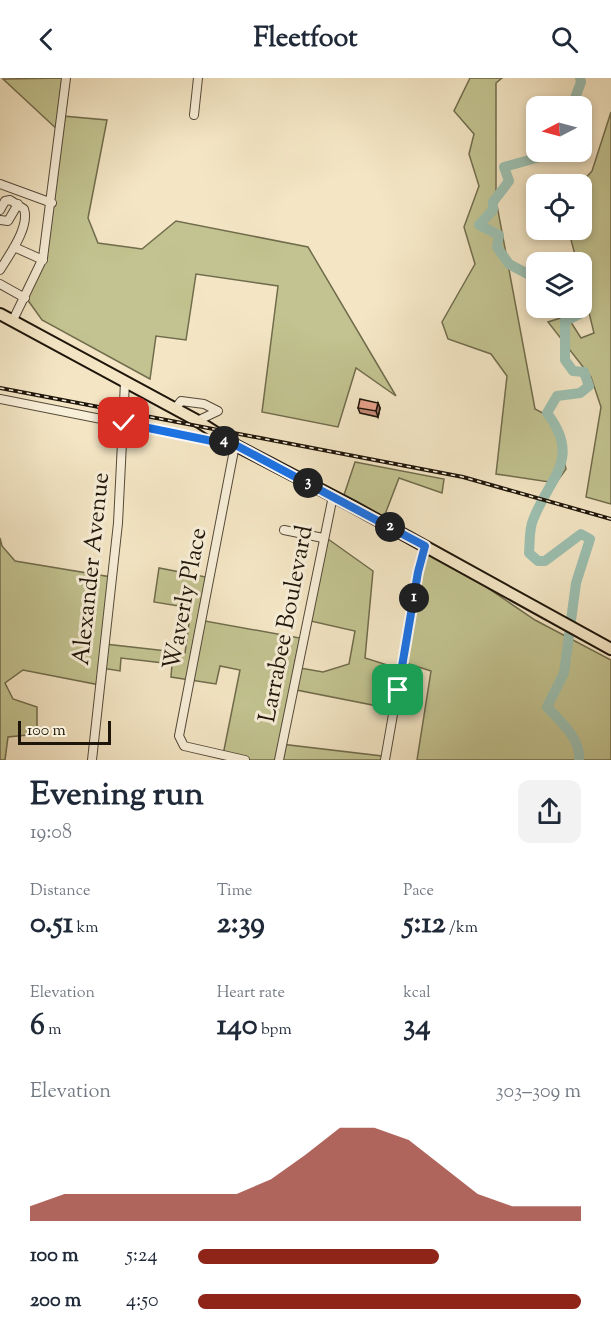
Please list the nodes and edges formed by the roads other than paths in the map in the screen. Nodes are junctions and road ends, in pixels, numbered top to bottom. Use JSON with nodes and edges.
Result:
{"nodes":[{"id":1,"x":66,"y":78,"type":"edge"},
{"id":2,"x":198,"y":78,"type":"edge"},
{"id":3,"x":194,"y":115,"type":"dead end"},
{"id":4,"x":0,"y":184,"type":"edge"},
{"id":5,"x":52,"y":203,"type":"junction"},
{"id":6,"x":18,"y":204,"type":"junction"},
{"id":7,"x":0,"y":210,"type":"edge"},
{"id":8,"x":0,"y":220,"type":"edge"},
{"id":9,"x":14,"y":247,"type":"junction"},
{"id":10,"x":43,"y":260,"type":"junction"},
{"id":11,"x":0,"y":270,"type":"edge"},
{"id":12,"x":0,"y":284,"type":"edge"},
{"id":13,"x":25,"y":298,"type":"junction"},
{"id":14,"x":0,"y":314,"type":"edge"},
{"id":15,"x":13,"y":320,"type":"junction"},
{"id":16,"x":125,"y":382,"type":"junction"},
{"id":17,"x":0,"y":399,"type":"edge"},
{"id":18,"x":175,"y":409,"type":"junction"},
{"id":19,"x":197,"y":421,"type":"junction"},
{"id":20,"x":124,"y":423,"type":"junction"},
{"id":21,"x":231,"y":443,"type":"junction"},
{"id":22,"x":333,"y":496,"type":"junction"},
{"id":23,"x":284,"y":530,"type":"dead end"},
{"id":24,"x":323,"y":538,"type":"junction"},
{"id":25,"x":425,"y":546,"type":"junction"},
{"id":26,"x":611,"y":649,"type":"edge"},
{"id":27,"x":92,"y":760,"type":"edge"},
{"id":28,"x":245,"y":760,"type":"edge"},
{"id":29,"x":279,"y":760,"type":"edge"},
{"id":30,"x":385,"y":760,"type":"edge"}],
"edges":[{"from":1,"to":5,"type":"street"},
{"from":2,"to":3,"type":"street"},
{"from":4,"to":5,"type":"street"},
{"from":5,"to":10,"type":"street"},
{"from":6,"to":7,"type":"street"},
{"from":6,"to":8,"type":"street"},
{"from":6,"to":9,"type":"street"},
{"from":9,"to":10,"type":"street"},
{"from":9,"to":11,"type":"street"},
{"from":10,"to":13,"type":"street"},
{"from":12,"to":13,"type":"street"},
{"from":13,"to":15,"type":"street"},
{"from":14,"to":15,"type":"main road"},
{"from":15,"to":16,"type":"main road"},
{"from":16,"to":18,"type":"main road"},
{"from":16,"to":20,"type":"street","name":"Alexander Avenue"},
{"from":17,"to":20,"type":"street"},
{"from":18,"to":19,"type":"main road"},
{"from":18,"to":19,"type":"street"},
{"from":19,"to":21,"type":"main road"},
{"from":20,"to":21,"type":"street"},
{"from":20,"to":27,"type":"street","name":"Alexander Avenue"},
{"from":21,"to":22,"type":"main road"},
{"from":21,"to":28,"type":"street","name":"Waverly Place"},
{"from":22,"to":24,"type":"street","name":"Larrabee Boulevard"},
{"from":22,"to":25,"type":"main road"},
{"from":23,"to":24,"type":"street"},
{"from":24,"to":29,"type":"street","name":"Larrabee Boulevard"},
{"from":25,"to":26,"type":"main road"},
{"from":25,"to":30,"type":"street"}]}
